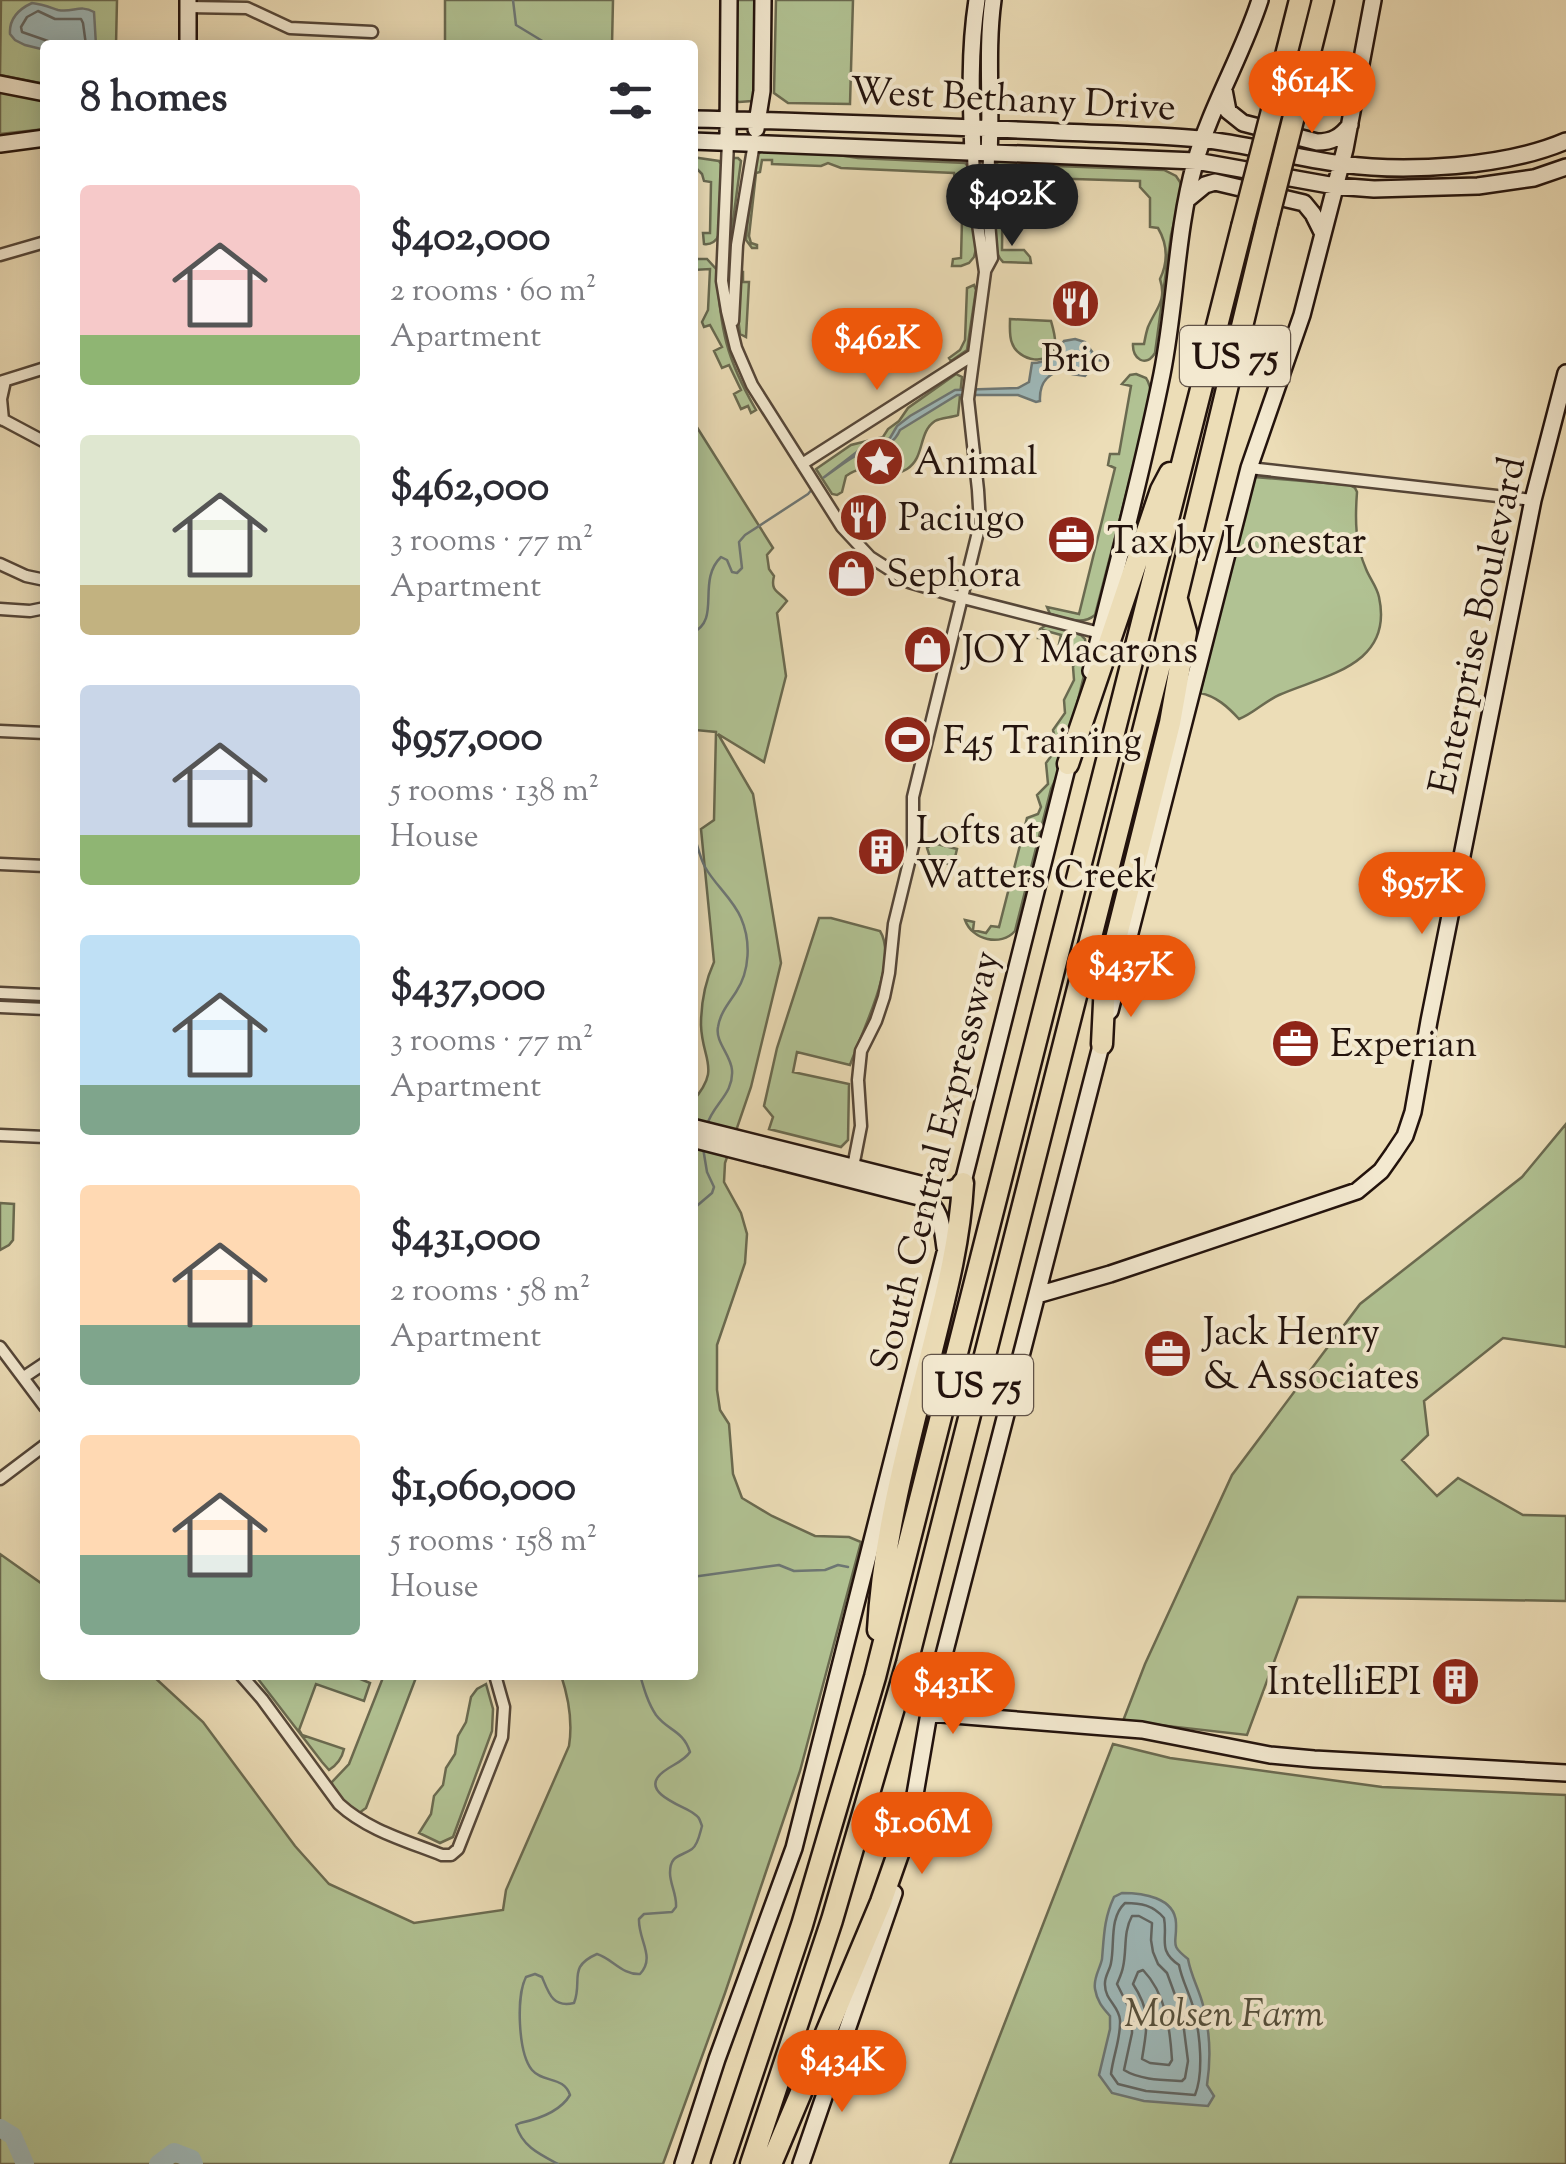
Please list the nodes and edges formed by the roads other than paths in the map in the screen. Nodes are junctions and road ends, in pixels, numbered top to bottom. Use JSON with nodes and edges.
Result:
{"nodes":[{"id":1,"x":728,"y":0,"type":"edge"},
{"id":2,"x":764,"y":0,"type":"edge"},
{"id":3,"x":1260,"y":0,"type":"edge"},
{"id":4,"x":1300,"y":0,"type":"edge"},
{"id":5,"x":1323,"y":0,"type":"edge"},
{"id":6,"x":1373,"y":0,"type":"edge"},
{"id":7,"x":188,"y":3,"type":"edge"},
{"id":8,"x":984,"y":8,"type":"edge"},
{"id":9,"x":372,"y":32,"type":"dead end"},
{"id":10,"x":188,"y":40,"type":"edge"},
{"id":11,"x":0,"y":84,"type":"edge"},
{"id":12,"x":1223,"y":86,"type":"junction"},
{"id":13,"x":40,"y":91,"type":"edge"},
{"id":14,"x":698,"y":118,"type":"edge"},
{"id":15,"x":728,"y":119,"type":"junction"},
{"id":16,"x":758,"y":120,"type":"junction"},
{"id":17,"x":1351,"y":124,"type":"junction"},
{"id":18,"x":972,"y":127,"type":"junction"},
{"id":19,"x":990,"y":129,"type":"junction"},
{"id":20,"x":40,"y":139,"type":"edge"},
{"id":21,"x":1203,"y":140,"type":"junction"},
{"id":22,"x":698,"y":141,"type":"edge"},
{"id":23,"x":728,"y":142,"type":"junction"},
{"id":24,"x":754,"y":143,"type":"junction"},
{"id":25,"x":1561,"y":143,"type":"edge"},
{"id":26,"x":0,"y":144,"type":"edge"},
{"id":27,"x":981,"y":153,"type":"junction"},
{"id":28,"x":1196,"y":161,"type":"junction"},
{"id":29,"x":1341,"y":164,"type":"junction"},
{"id":30,"x":1565,"y":172,"type":"edge"},
{"id":31,"x":1335,"y":186,"type":"junction"},
{"id":32,"x":1374,"y":189,"type":"junction"},
{"id":33,"x":1186,"y":201,"type":"junction"},
{"id":34,"x":1328,"y":216,"type":"junction"},
{"id":35,"x":1323,"y":234,"type":"junction"},
{"id":36,"x":40,"y":243,"type":"edge"},
{"id":37,"x":0,"y":255,"type":"edge"},
{"id":38,"x":732,"y":332,"type":"junction"},
{"id":39,"x":973,"y":356,"type":"junction"},
{"id":40,"x":40,"y":370,"type":"edge"},
{"id":41,"x":1566,"y":373,"type":"edge"},
{"id":42,"x":3,"y":381,"type":"edge"},
{"id":43,"x":2,"y":419,"type":"edge"},
{"id":44,"x":1191,"y":431,"type":"junction"},
{"id":45,"x":40,"y":439,"type":"edge"},
{"id":46,"x":802,"y":464,"type":"junction"},
{"id":47,"x":1249,"y":468,"type":"junction"},
{"id":48,"x":1533,"y":500,"type":"junction"},
{"id":49,"x":0,"y":564,"type":"edge"},
{"id":50,"x":40,"y":579,"type":"edge"},
{"id":51,"x":963,"y":598,"type":"junction"},
{"id":52,"x":1176,"y":598,"type":"junction"},
{"id":53,"x":40,"y":609,"type":"edge"},
{"id":54,"x":0,"y":610,"type":"edge"},
{"id":55,"x":1100,"y":633,"type":"junction"},
{"id":56,"x":0,"y":731,"type":"edge"},
{"id":57,"x":40,"y":733,"type":"edge"},
{"id":58,"x":1068,"y":764,"type":"junction"},
{"id":59,"x":0,"y":864,"type":"edge"},
{"id":60,"x":40,"y":866,"type":"edge"},
{"id":61,"x":0,"y":993,"type":"edge"},
{"id":62,"x":40,"y":995,"type":"edge"},
{"id":63,"x":0,"y":1007,"type":"edge"},
{"id":64,"x":40,"y":1009,"type":"edge"},
{"id":65,"x":1102,"y":1044,"type":"junction"},
{"id":66,"x":698,"y":1130,"type":"edge"},
{"id":67,"x":0,"y":1135,"type":"edge"},
{"id":68,"x":40,"y":1136,"type":"edge"},
{"id":69,"x":698,"y":1139,"type":"edge"},
{"id":70,"x":762,"y":1150,"type":"junction"},
{"id":71,"x":852,"y":1173,"type":"junction"},
{"id":72,"x":963,"y":1183,"type":"junction"},
{"id":73,"x":945,"y":1250,"type":"junction"},
{"id":74,"x":1037,"y":1295,"type":"junction"},
{"id":75,"x":0,"y":1346,"type":"edge"},
{"id":76,"x":40,"y":1366,"type":"edge"},
{"id":77,"x":24,"y":1377,"type":"junction"},
{"id":78,"x":40,"y":1400,"type":"edge"},
{"id":79,"x":40,"y":1450,"type":"edge"},
{"id":80,"x":0,"y":1479,"type":"edge"},
{"id":81,"x":875,"y":1677,"type":"junction"},
{"id":82,"x":245,"y":1680,"type":"edge"},
{"id":83,"x":496,"y":1680,"type":"edge"},
{"id":84,"x":930,"y":1712,"type":"junction"},
{"id":85,"x":1566,"y":1773,"type":"edge"},
{"id":86,"x":908,"y":1834,"type":"junction"},
{"id":87,"x":683,"y":2164,"type":"edge"},
{"id":88,"x":722,"y":2164,"type":"edge"},
{"id":89,"x":751,"y":2164,"type":"edge"},
{"id":90,"x":770,"y":2164,"type":"edge"},
{"id":91,"x":801,"y":2164,"type":"edge"}],
"edges":[{"from":1,"to":15,"type":"main road"},
{"from":2,"to":16,"type":"main road"},
{"from":3,"to":12,"type":"main road"},
{"from":4,"to":44,"type":"highway","number":"US 75","bridge":true},
{"from":5,"to":52,"type":"highway","number":"US 75","bridge":true},
{"from":6,"to":17,"type":"main road"},
{"from":7,"to":9,"type":"street"},
{"from":7,"to":10,"type":"main road"},
{"from":8,"to":18,"type":"main road"},
{"from":8,"to":19,"type":"main road"},
{"from":11,"to":13,"type":"main road"},
{"from":12,"to":17,"type":"main road"},
{"from":12,"to":21,"type":"main road","name":"South Central Expressway"},
{"from":14,"to":15,"type":"main road","name":"West Bethany Drive"},
{"from":15,"to":16,"type":"main road","name":"West Bethany Drive"},
{"from":15,"to":23,"type":"main road"},
{"from":16,"to":18,"type":"main road","name":"West Bethany Drive"},
{"from":16,"to":24,"type":"main road"},
{"from":17,"to":29,"type":"main road"},
{"from":18,"to":19,"type":"main road","name":"West Bethany Drive"},
{"from":18,"to":27,"type":"main road"},
{"from":19,"to":21,"type":"main road","name":"West Bethany Drive"},
{"from":19,"to":27,"type":"main road"},
{"from":20,"to":26,"type":"main road"},
{"from":21,"to":28,"type":"main road","name":"South Central Expressway"},
{"from":21,"to":29,"type":"main road","name":"West Bethany Drive"},
{"from":22,"to":23,"type":"main road","name":"West Bethany Drive"},
{"from":23,"to":24,"type":"main road","name":"West Bethany Drive"},
{"from":23,"to":38,"type":"street"},
{"from":24,"to":27,"type":"main road","name":"West Bethany Drive"},
{"from":24,"to":38,"type":"street"},
{"from":25,"to":29,"type":"main road","name":"West Bethany Drive"},
{"from":25,"to":30,"type":"main road"},
{"from":27,"to":28,"type":"main road","name":"West Bethany Drive"},
{"from":27,"to":39,"type":"street"},
{"from":28,"to":31,"type":"main road","name":"West Bethany Drive"},
{"from":28,"to":33,"type":"main road","name":"South Central Expressway"},
{"from":29,"to":31,"type":"main road"},
{"from":30,"to":32,"type":"main road","name":"West Bethany Drive"},
{"from":31,"to":32,"type":"main road","name":"West Bethany Drive"},
{"from":31,"to":34,"type":"main road"},
{"from":32,"to":34,"type":"main road"},
{"from":33,"to":35,"type":"main road"},
{"from":33,"to":55,"type":"main road","name":"South Central Expressway"},
{"from":34,"to":35,"type":"main road"},
{"from":35,"to":47,"type":"main road"},
{"from":36,"to":37,"type":"street"},
{"from":38,"to":46,"type":"street"},
{"from":39,"to":46,"type":"street"},
{"from":39,"to":51,"type":"street"},
{"from":40,"to":42,"type":"street"},
{"from":41,"to":48,"type":"main road","name":"Enterprise Boulevard"},
{"from":42,"to":43,"type":"street"},
{"from":43,"to":45,"type":"street"},
{"from":44,"to":58,"type":"highway"},
{"from":44,"to":81,"type":"highway","number":"US 75"},
{"from":46,"to":51,"type":"street"},
{"from":47,"to":48,"type":"street"},
{"from":47,"to":65,"type":"main road"},
{"from":48,"to":74,"type":"main road","name":"Enterprise Boulevard"},
{"from":49,"to":50,"type":"street"},
{"from":51,"to":55,"type":"street"},
{"from":51,"to":71,"type":"street"},
{"from":52,"to":65,"type":"highway"},
{"from":52,"to":89,"type":"highway","number":"US 75"},
{"from":53,"to":54,"type":"street"},
{"from":55,"to":58,"type":"main road","name":"South Central Expressway"},
{"from":56,"to":57,"type":"street"},
{"from":58,"to":72,"type":"main road","name":"South Central Expressway"},
{"from":59,"to":60,"type":"street"},
{"from":61,"to":62,"type":"street"},
{"from":63,"to":64,"type":"street"},
{"from":65,"to":74,"type":"main road"},
{"from":66,"to":70,"type":"main road"},
{"from":67,"to":68,"type":"street"},
{"from":69,"to":70,"type":"main road"},
{"from":70,"to":71,"type":"main road"},
{"from":71,"to":72,"type":"main road"},
{"from":71,"to":73,"type":"main road"},
{"from":72,"to":73,"type":"main road","name":"South Central Expressway"},
{"from":72,"to":81,"type":"highway"},
{"from":73,"to":87,"type":"main road","name":"South Central Expressway"},
{"from":74,"to":84,"type":"main road"},
{"from":75,"to":77,"type":"street"},
{"from":76,"to":77,"type":"street"},
{"from":77,"to":78,"type":"street"},
{"from":79,"to":80,"type":"street"},
{"from":81,"to":88,"type":"highway","number":"US 75"},
{"from":82,"to":83,"type":"street"},
{"from":84,"to":85,"type":"main road"},
{"from":84,"to":86,"type":"main road"},
{"from":86,"to":90,"type":"highway"},
{"from":86,"to":91,"type":"main road"}]}
